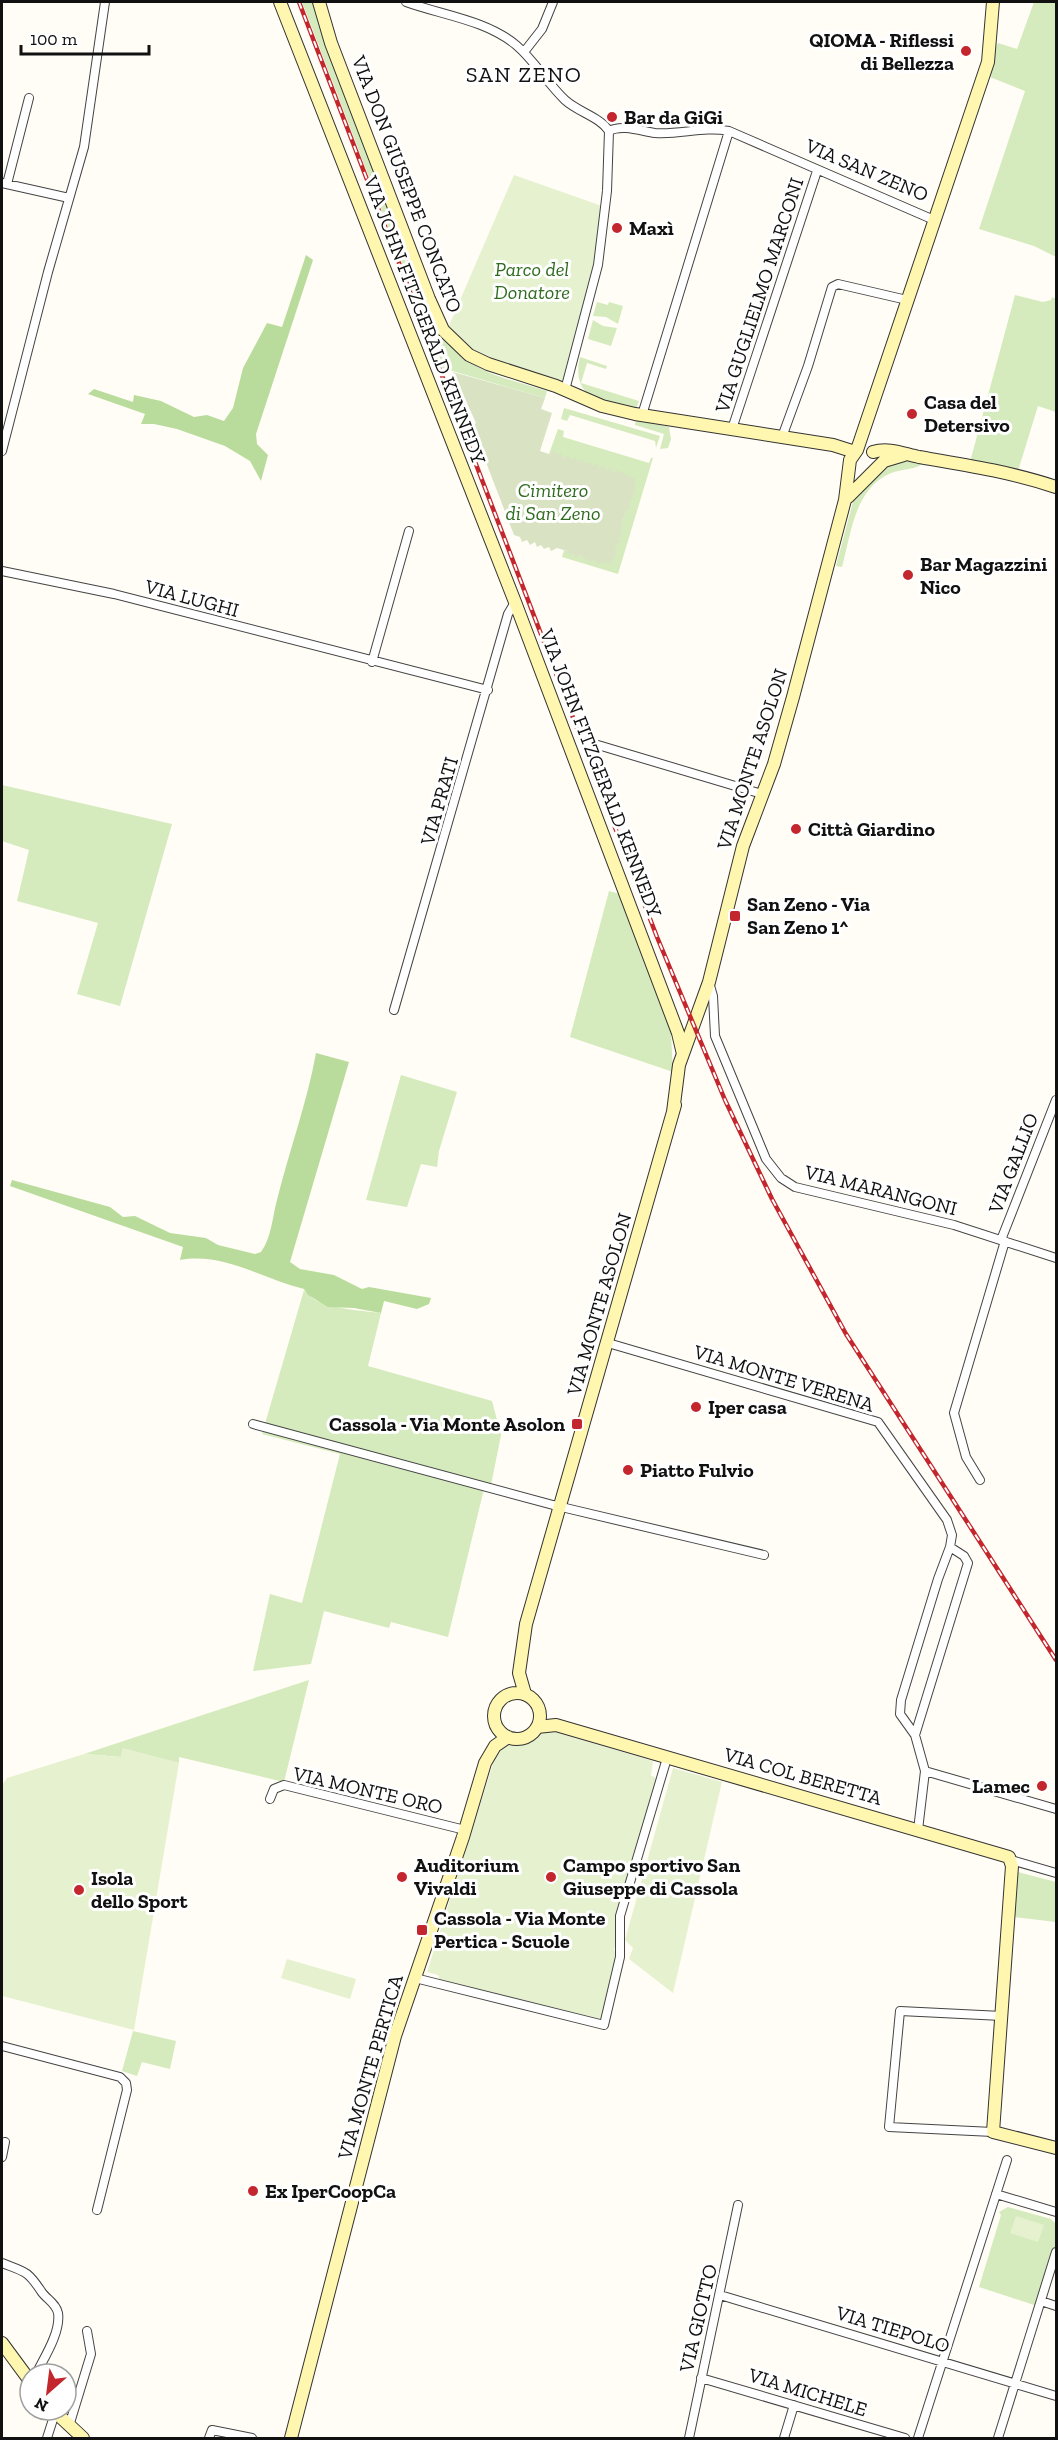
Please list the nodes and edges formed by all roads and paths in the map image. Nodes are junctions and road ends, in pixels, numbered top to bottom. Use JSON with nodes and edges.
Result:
{"nodes":[{"id":1,"x":105,"y":2,"type":"edge"},
{"id":2,"x":280,"y":2,"type":"edge"},
{"id":3,"x":319,"y":2,"type":"edge"},
{"id":4,"x":406,"y":2,"type":"edge"},
{"id":5,"x":553,"y":2,"type":"edge"},
{"id":6,"x":993,"y":2,"type":"edge"},
{"id":7,"x":524,"y":52,"type":"junction"},
{"id":8,"x":29,"y":99,"type":"dead end"},
{"id":9,"x":609,"y":131,"type":"junction"},
{"id":10,"x":729,"y":131,"type":"junction"},
{"id":11,"x":818,"y":171,"type":"junction"},
{"id":12,"x":4,"y":184,"type":"edge"},
{"id":13,"x":69,"y":198,"type":"junction"},
{"id":14,"x":934,"y":220,"type":"junction"},
{"id":15,"x":906,"y":300,"type":"junction"},
{"id":16,"x":566,"y":390,"type":"junction"},
{"id":17,"x":642,"y":415,"type":"junction"},
{"id":18,"x":732,"y":429,"type":"junction"},
{"id":19,"x":782,"y":437,"type":"junction"},
{"id":20,"x":2,"y":451,"type":"edge"},
{"id":21,"x":905,"y":454,"type":"junction"},
{"id":22,"x":859,"y":455,"type":"junction"},
{"id":23,"x":872,"y":472,"type":"junction"},
{"id":24,"x":1056,"y":487,"type":"edge"},
{"id":25,"x":845,"y":500,"type":"junction"},
{"id":26,"x":409,"y":531,"type":"dead end"},
{"id":27,"x":2,"y":571,"type":"edge"},
{"id":28,"x":515,"y":602,"type":"junction"},
{"id":29,"x":372,"y":662,"type":"junction"},
{"id":30,"x":488,"y":690,"type":"junction"},
{"id":31,"x":598,"y":745,"type":"dead end"},
{"id":32,"x":762,"y":794,"type":"junction"},
{"id":33,"x":709,"y":982,"type":"junction"},
{"id":34,"x":394,"y":1010,"type":"dead end"},
{"id":35,"x":673,"y":1024,"type":"junction"},
{"id":36,"x":688,"y":1034,"type":"junction"},
{"id":37,"x":680,"y":1074,"type":"junction"},
{"id":38,"x":1056,"y":1100,"type":"edge"},
{"id":39,"x":1003,"y":1240,"type":"junction"},
{"id":40,"x":1056,"y":1258,"type":"edge"},
{"id":41,"x":608,"y":1343,"type":"junction"},
{"id":42,"x":253,"y":1424,"type":"dead end"},
{"id":43,"x":980,"y":1480,"type":"dead end"},
{"id":44,"x":561,"y":1507,"type":"junction"},
{"id":45,"x":950,"y":1547,"type":"junction"},
{"id":46,"x":764,"y":1556,"type":"dead end"},
{"id":47,"x":519,"y":1673,"type":"junction"},
{"id":48,"x":510,"y":1694,"type":"junction"},
{"id":49,"x":525,"y":1694,"type":"junction"},
{"id":50,"x":540,"y":1713,"type":"junction"},
{"id":51,"x":556,"y":1725,"type":"junction"},
{"id":52,"x":537,"y":1727,"type":"junction"},
{"id":53,"x":497,"y":1728,"type":"junction"},
{"id":54,"x":915,"y":1735,"type":"junction"},
{"id":55,"x":508,"y":1737,"type":"junction"},
{"id":56,"x":495,"y":1746,"type":"junction"},
{"id":57,"x":667,"y":1758,"type":"junction"},
{"id":58,"x":925,"y":1771,"type":"junction"},
{"id":59,"x":270,"y":1799,"type":"dead end"},
{"id":60,"x":1056,"y":1809,"type":"edge"},
{"id":61,"x":465,"y":1830,"type":"junction"},
{"id":62,"x":918,"y":1830,"type":"junction"},
{"id":63,"x":1011,"y":1860,"type":"junction"},
{"id":64,"x":1056,"y":1874,"type":"edge"},
{"id":65,"x":415,"y":1978,"type":"junction"},
{"id":66,"x":1002,"y":2016,"type":"junction"},
{"id":67,"x":2,"y":2046,"type":"edge"},
{"id":68,"x":993,"y":2132,"type":"junction"},
{"id":69,"x":5,"y":2142,"type":"dead end"},
{"id":70,"x":1056,"y":2148,"type":"edge"},
{"id":71,"x":2,"y":2157,"type":"edge"},
{"id":72,"x":1007,"y":2160,"type":"dead end"},
{"id":73,"x":996,"y":2194,"type":"junction"},
{"id":74,"x":738,"y":2205,"type":"dead end"},
{"id":75,"x":97,"y":2210,"type":"dead end"},
{"id":76,"x":1056,"y":2212,"type":"edge"},
{"id":77,"x":1056,"y":2252,"type":"edge"},
{"id":78,"x":2,"y":2263,"type":"edge"},
{"id":79,"x":720,"y":2295,"type":"junction"},
{"id":80,"x":1041,"y":2301,"type":"junction"},
{"id":81,"x":1056,"y":2306,"type":"edge"},
{"id":82,"x":87,"y":2331,"type":"dead end"},
{"id":83,"x":2,"y":2343,"type":"edge"},
{"id":84,"x":942,"y":2361,"type":"junction"},
{"id":85,"x":41,"y":2362,"type":"edge"},
{"id":86,"x":18,"y":2365,"type":"edge"},
{"id":87,"x":701,"y":2378,"type":"junction"},
{"id":88,"x":1015,"y":2383,"type":"junction"},
{"id":89,"x":1056,"y":2396,"type":"edge"},
{"id":90,"x":794,"y":2405,"type":"junction"},
{"id":91,"x":51,"y":2422,"type":"edge"},
{"id":92,"x":65,"y":2422,"type":"edge"},
{"id":93,"x":69,"y":2426,"type":"junction"},
{"id":94,"x":47,"y":2439,"type":"edge"},
{"id":95,"x":83,"y":2439,"type":"edge"},
{"id":96,"x":209,"y":2439,"type":"edge"},
{"id":97,"x":252,"y":2439,"type":"edge"},
{"id":98,"x":291,"y":2439,"type":"edge"},
{"id":99,"x":689,"y":2439,"type":"edge"},
{"id":100,"x":784,"y":2439,"type":"edge"},
{"id":101,"x":905,"y":2439,"type":"edge"},
{"id":102,"x":918,"y":2439,"type":"edge"},
{"id":103,"x":998,"y":2439,"type":"edge"}],
"edges":[{"from":1,"to":13,"type":"street"},
{"from":2,"to":28,"type":"main road","name":"VIA JOHN FITZGERALD KENNEDY"},
{"from":3,"to":16,"type":"main road","name":"VIA DON GIUSEPPE CONCATO"},
{"from":4,"to":7,"type":"street"},
{"from":5,"to":7,"type":"street"},
{"from":6,"to":14,"type":"main road"},
{"from":7,"to":9,"type":"street"},
{"from":8,"to":12,"type":"street"},
{"from":9,"to":10,"type":"street","name":"VIA SAN ZENO"},
{"from":9,"to":16,"type":"street"},
{"from":10,"to":11,"type":"street","name":"VIA SAN ZENO"},
{"from":10,"to":17,"type":"street"},
{"from":11,"to":14,"type":"street","name":"VIA SAN ZENO"},
{"from":11,"to":18,"type":"street","name":"VIA GUGLIELMO MARCONI"},
{"from":12,"to":13,"type":"street"},
{"from":13,"to":20,"type":"street"},
{"from":14,"to":15,"type":"main road","name":"VIA SAN ZENO"},
{"from":15,"to":19,"type":"street"},
{"from":15,"to":22,"type":"main road","name":"VIA SAN ZENO"},
{"from":16,"to":17,"type":"main road","name":"VIA DON GIUSEPPE CONCATO"},
{"from":17,"to":18,"type":"main road","name":"VIA DON GIUSEPPE CONCATO"},
{"from":18,"to":19,"type":"main road","name":"VIA DON GIUSEPPE CONCATO"},
{"from":19,"to":22,"type":"main road","name":"VIA DON GIUSEPPE CONCATO"},
{"from":21,"to":22,"type":"main road"},
{"from":21,"to":23,"type":"main road","name":"VIA MONTE ASOLON"},
{"from":21,"to":24,"type":"main road"},
{"from":22,"to":23,"type":"main road","name":"VIA SAN ZENO"},
{"from":22,"to":23,"type":"main road"},
{"from":22,"to":25,"type":"main road","name":"VIA MONTE ASOLON"},
{"from":23,"to":25,"type":"main road","name":"VIA MONTE ASOLON"},
{"from":25,"to":32,"type":"main road","name":"VIA MONTE ASOLON"},
{"from":26,"to":29,"type":"street"},
{"from":27,"to":29,"type":"street","name":"VIA LUGHI"},
{"from":28,"to":30,"type":"street","name":"VIA PRATI"},
{"from":28,"to":35,"type":"main road","name":"VIA JOHN FITZGERALD KENNEDY"},
{"from":29,"to":30,"type":"street","name":"VIA LUGHI"},
{"from":30,"to":34,"type":"street","name":"VIA PRATI"},
{"from":31,"to":32,"type":"street"},
{"from":32,"to":33,"type":"main road","name":"VIA MONTE ASOLON"},
{"from":33,"to":36,"type":"main road","name":"VIA MONTE ASOLON"},
{"from":33,"to":39,"type":"street","name":"VIA MARANGONI"},
{"from":35,"to":36,"type":"main road","name":"VIA JOHN FITZGERALD KENNEDY"},
{"from":35,"to":37,"type":"main road","name":"VIA JOHN FITZGERALD KENNEDY"},
{"from":36,"to":37,"type":"main road","name":"VIA MONTE ASOLON"},
{"from":36,"to":37,"type":"main road","name":"VIA MONTE ASOLON"},
{"from":37,"to":41,"type":"main road","name":"VIA MONTE ASOLON"},
{"from":38,"to":39,"type":"street","name":"VIA GALLIO"},
{"from":39,"to":40,"type":"street","name":"VIA MARANGONI"},
{"from":39,"to":43,"type":"street"},
{"from":41,"to":44,"type":"main road","name":"VIA MONTE ASOLON"},
{"from":41,"to":45,"type":"street","name":"VIA MONTE VERENA"},
{"from":42,"to":44,"type":"street"},
{"from":44,"to":46,"type":"street"},
{"from":44,"to":47,"type":"main road","name":"VIA MONTE ASOLON"},
{"from":45,"to":54,"type":"street","name":"VIA MONTE VERENA"},
{"from":45,"to":54,"type":"street"},
{"from":47,"to":48,"type":"main road","name":"VIA MONTE ASOLON"},
{"from":47,"to":49,"type":"main road","name":"VIA MONTE ASOLON"},
{"from":48,"to":49,"type":"main road"},
{"from":48,"to":53,"type":"main road"},
{"from":49,"to":50,"type":"main road"},
{"from":50,"to":51,"type":"main road"},
{"from":50,"to":52,"type":"main road"},
{"from":51,"to":52,"type":"main road","name":"VIA COL BERETTA"},
{"from":51,"to":57,"type":"main road","name":"VIA COL BERETTA"},
{"from":52,"to":55,"type":"main road"},
{"from":53,"to":55,"type":"main road"},
{"from":53,"to":56,"type":"main road","name":"VIA MONTE PERTICA"},
{"from":54,"to":58,"type":"street","name":"VIA MONTE VERENA"},
{"from":55,"to":56,"type":"main road","name":"VIA MONTE PERTICA"},
{"from":56,"to":61,"type":"main road","name":"VIA MONTE PERTICA"},
{"from":57,"to":62,"type":"main road","name":"VIA COL BERETTA"},
{"from":57,"to":65,"type":"street"},
{"from":58,"to":60,"type":"street"},
{"from":58,"to":62,"type":"street"},
{"from":59,"to":61,"type":"street","name":"VIA MONTE ORO"},
{"from":61,"to":65,"type":"main road","name":"VIA MONTE PERTICA"},
{"from":62,"to":63,"type":"main road","name":"VIA COL BERETTA"},
{"from":63,"to":64,"type":"street","name":"VIA COL BERETTA"},
{"from":63,"to":66,"type":"main road"},
{"from":65,"to":98,"type":"main road","name":"VIA MONTE PERTICA"},
{"from":66,"to":68,"type":"main road"},
{"from":66,"to":68,"type":"street"},
{"from":67,"to":75,"type":"street"},
{"from":68,"to":70,"type":"main road"},
{"from":69,"to":71,"type":"street"},
{"from":72,"to":73,"type":"street"},
{"from":73,"to":76,"type":"street"},
{"from":73,"to":84,"type":"street"},
{"from":74,"to":79,"type":"street","name":"VIA GIOTTO"},
{"from":77,"to":80,"type":"street"},
{"from":78,"to":85,"type":"street"},
{"from":79,"to":84,"type":"street","name":"VIA TIEPOLO"},
{"from":79,"to":87,"type":"street","name":"VIA GIOTTO"},
{"from":80,"to":81,"type":"street"},
{"from":80,"to":88,"type":"street"},
{"from":82,"to":93,"type":"street"},
{"from":83,"to":86,"type":"main road"},
{"from":84,"to":88,"type":"street","name":"VIA TIEPOLO"},
{"from":84,"to":102,"type":"street"},
{"from":87,"to":90,"type":"street","name":"VIA MICHELE"},
{"from":87,"to":99,"type":"street","name":"VIA GIOTTO"},
{"from":88,"to":89,"type":"street","name":"VIA TIEPOLO"},
{"from":88,"to":103,"type":"street"},
{"from":90,"to":100,"type":"street"},
{"from":90,"to":101,"type":"street","name":"VIA MICHELE"},
{"from":91,"to":94,"type":"street"},
{"from":92,"to":93,"type":"main road"},
{"from":93,"to":95,"type":"main road"},
{"from":96,"to":97,"type":"street"}]}
